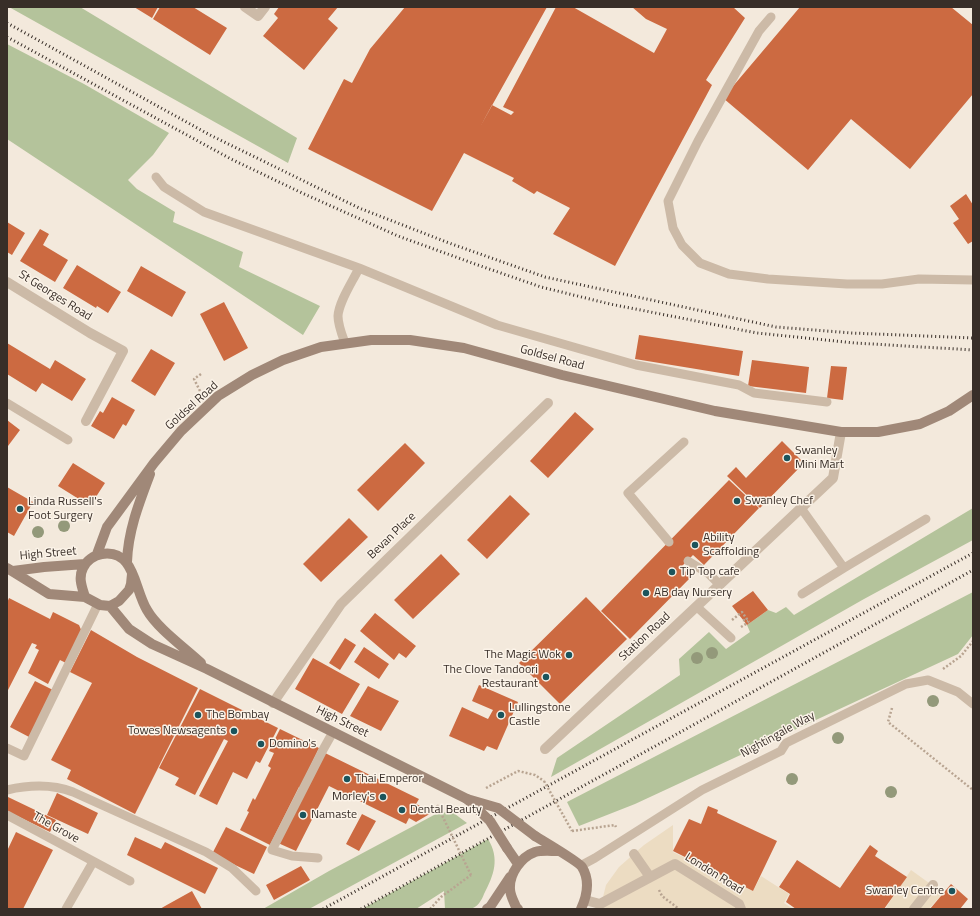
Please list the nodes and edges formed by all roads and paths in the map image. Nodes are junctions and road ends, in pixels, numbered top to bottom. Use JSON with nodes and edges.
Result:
{"nodes":[{"id":1,"x":245,"y":7,"type":"edge"},
{"id":2,"x":265,"y":7,"type":"edge"},
{"id":3,"x":771,"y":17,"type":"dead end"},
{"id":4,"x":156,"y":177,"type":"dead end"},
{"id":5,"x":359,"y":268,"type":"junction"},
{"id":6,"x":973,"y":280,"type":"edge"},
{"id":7,"x":7,"y":282,"type":"edge"},
{"id":8,"x":345,"y":343,"type":"junction"},
{"id":9,"x":201,"y":374,"type":"dead end"},
{"id":10,"x":200,"y":391,"type":"dead end"},
{"id":11,"x":973,"y":395,"type":"edge"},
{"id":12,"x":827,"y":402,"type":"dead end"},
{"id":13,"x":7,"y":403,"type":"edge"},
{"id":14,"x":548,"y":403,"type":"dead end"},
{"id":15,"x":86,"y":421,"type":"dead end"},
{"id":16,"x":841,"y":432,"type":"junction"},
{"id":17,"x":68,"y":440,"type":"dead end"},
{"id":18,"x":684,"y":442,"type":"dead end"},
{"id":19,"x":154,"y":462,"type":"junction"},
{"id":20,"x":801,"y":508,"type":"junction"},
{"id":21,"x":926,"y":519,"type":"dead end"},
{"id":22,"x":669,"y":542,"type":"dead end"},
{"id":23,"x":97,"y":554,"type":"junction"},
{"id":24,"x":688,"y":561,"type":"dead end"},
{"id":25,"x":127,"y":562,"type":"junction"},
{"id":26,"x":85,"y":564,"type":"junction"},
{"id":27,"x":844,"y":568,"type":"junction"},
{"id":28,"x":10,"y":569,"type":"edge"},
{"id":29,"x":132,"y":572,"type":"junction"},
{"id":30,"x":720,"y":585,"type":"junction"},
{"id":31,"x":802,"y":594,"type":"dead end"},
{"id":32,"x":85,"y":597,"type":"junction"},
{"id":33,"x":98,"y":604,"type":"junction"},
{"id":34,"x":110,"y":606,"type":"junction"},
{"id":35,"x":696,"y":606,"type":"junction"},
{"id":36,"x":737,"y":616,"type":"dead end"},
{"id":37,"x":743,"y":620,"type":"dead end"},
{"id":38,"x":731,"y":638,"type":"dead end"},
{"id":39,"x":973,"y":640,"type":"edge"},
{"id":40,"x":207,"y":669,"type":"junction"},
{"id":41,"x":928,"y":680,"type":"junction"},
{"id":42,"x":888,"y":693,"type":"junction"},
{"id":43,"x":273,"y":703,"type":"junction"},
{"id":44,"x":973,"y":704,"type":"edge"},
{"id":45,"x":333,"y":732,"type":"junction"},
{"id":46,"x":7,"y":748,"type":"edge"},
{"id":47,"x":545,"y":749,"type":"dead end"},
{"id":48,"x":7,"y":790,"type":"edge"},
{"id":49,"x":973,"y":790,"type":"edge"},
{"id":50,"x":467,"y":799,"type":"junction"},
{"id":51,"x":437,"y":805,"type":"dead end"},
{"id":52,"x":7,"y":815,"type":"edge"},
{"id":53,"x":615,"y":825,"type":"dead end"},
{"id":54,"x":559,"y":851,"type":"junction"},
{"id":55,"x":634,"y":854,"type":"dead end"},
{"id":56,"x":318,"y":858,"type":"dead end"},
{"id":57,"x":93,"y":862,"type":"junction"},
{"id":58,"x":518,"y":864,"type":"junction"},
{"id":59,"x":582,"y":865,"type":"junction"},
{"id":60,"x":513,"y":874,"type":"junction"},
{"id":61,"x":650,"y":877,"type":"junction"},
{"id":62,"x":130,"y":881,"type":"dead end"},
{"id":63,"x":933,"y":886,"type":"dead end"},
{"id":64,"x":256,"y":891,"type":"dead end"},
{"id":65,"x":583,"y":904,"type":"edge"},
{"id":66,"x":66,"y":909,"type":"edge"},
{"id":67,"x":430,"y":909,"type":"edge"},
{"id":68,"x":487,"y":909,"type":"edge"},
{"id":69,"x":518,"y":909,"type":"edge"},
{"id":70,"x":679,"y":909,"type":"edge"},
{"id":71,"x":741,"y":909,"type":"edge"},
{"id":72,"x":914,"y":909,"type":"edge"}],
"edges":[{"from":1,"to":2,"type":"street"},
{"from":3,"to":6,"type":"lane"},
{"from":4,"to":5,"type":"lane"},
{"from":5,"to":8,"type":"lane"},
{"from":5,"to":12,"type":"lane"},
{"from":7,"to":15,"type":"street","name":"St Georges Road"},
{"from":8,"to":16,"type":"main road","name":"Goldsel Road"},
{"from":8,"to":19,"type":"main road","name":"Goldsel Road"},
{"from":9,"to":10,"type":"path"},
{"from":11,"to":16,"type":"main road","name":"Goldsel Road"},
{"from":13,"to":17,"type":"lane"},
{"from":14,"to":43,"type":"street","name":"Bevan Place"},
{"from":16,"to":20,"type":"street","name":"Station Road"},
{"from":18,"to":22,"type":"lane"},
{"from":19,"to":23,"type":"main road","name":"Goldsel Road"},
{"from":19,"to":25,"type":"main road","name":"Goldsel Road"},
{"from":20,"to":27,"type":"lane"},
{"from":20,"to":30,"type":"street","name":"Station Road"},
{"from":21,"to":27,"type":"lane"},
{"from":23,"to":25,"type":"main road"},
{"from":23,"to":26,"type":"main road","name":"High Street"},
{"from":24,"to":30,"type":"lane"},
{"from":25,"to":29,"type":"main road","name":"High Street"},
{"from":26,"to":28,"type":"main road","name":"High Street"},
{"from":26,"to":32,"type":"main road","name":"High Street"},
{"from":27,"to":31,"type":"lane"},
{"from":28,"to":32,"type":"main road","name":"High Street"},
{"from":29,"to":34,"type":"main road"},
{"from":29,"to":40,"type":"main road","name":"High Street"},
{"from":30,"to":35,"type":"street","name":"Station Road"},
{"from":32,"to":33,"type":"main road","name":"High Street"},
{"from":33,"to":34,"type":"main road","name":"High Street"},
{"from":33,"to":46,"type":"lane"},
{"from":34,"to":40,"type":"main road","name":"High Street"},
{"from":35,"to":38,"type":"lane"},
{"from":35,"to":47,"type":"street","name":"Station Road"},
{"from":36,"to":37,"type":"path"},
{"from":39,"to":41,"type":"path"},
{"from":40,"to":43,"type":"main road","name":"High Street"},
{"from":41,"to":42,"type":"lane","name":"Nightingale Way"},
{"from":41,"to":44,"type":"lane"},
{"from":42,"to":49,"type":"path"},
{"from":42,"to":59,"type":"lane","name":"Nightingale Way"},
{"from":43,"to":45,"type":"main road","name":"High Street"},
{"from":45,"to":50,"type":"main road","name":"High Street"},
{"from":45,"to":56,"type":"lane"},
{"from":48,"to":64,"type":"lane"},
{"from":50,"to":53,"type":"path","bridge":true},
{"from":50,"to":54,"type":"main road","name":"High Street","bridge":true},
{"from":50,"to":58,"type":"main road","name":"High Street","bridge":true},
{"from":51,"to":67,"type":"path","bridge":true},
{"from":52,"to":57,"type":"lane","name":"The Grove"},
{"from":54,"to":58,"type":"main road"},
{"from":54,"to":59,"type":"main road","name":"High Street"},
{"from":55,"to":61,"type":"street"},
{"from":57,"to":62,"type":"lane","name":"The Grove"},
{"from":57,"to":66,"type":"lane"},
{"from":58,"to":60,"type":"main road"},
{"from":59,"to":65,"type":"main road"},
{"from":60,"to":68,"type":"main road"},
{"from":60,"to":69,"type":"main road"},
{"from":61,"to":65,"type":"street","name":"London Road"},
{"from":61,"to":70,"type":"path"},
{"from":61,"to":71,"type":"street","name":"London Road"},
{"from":63,"to":72,"type":"street"}]}
